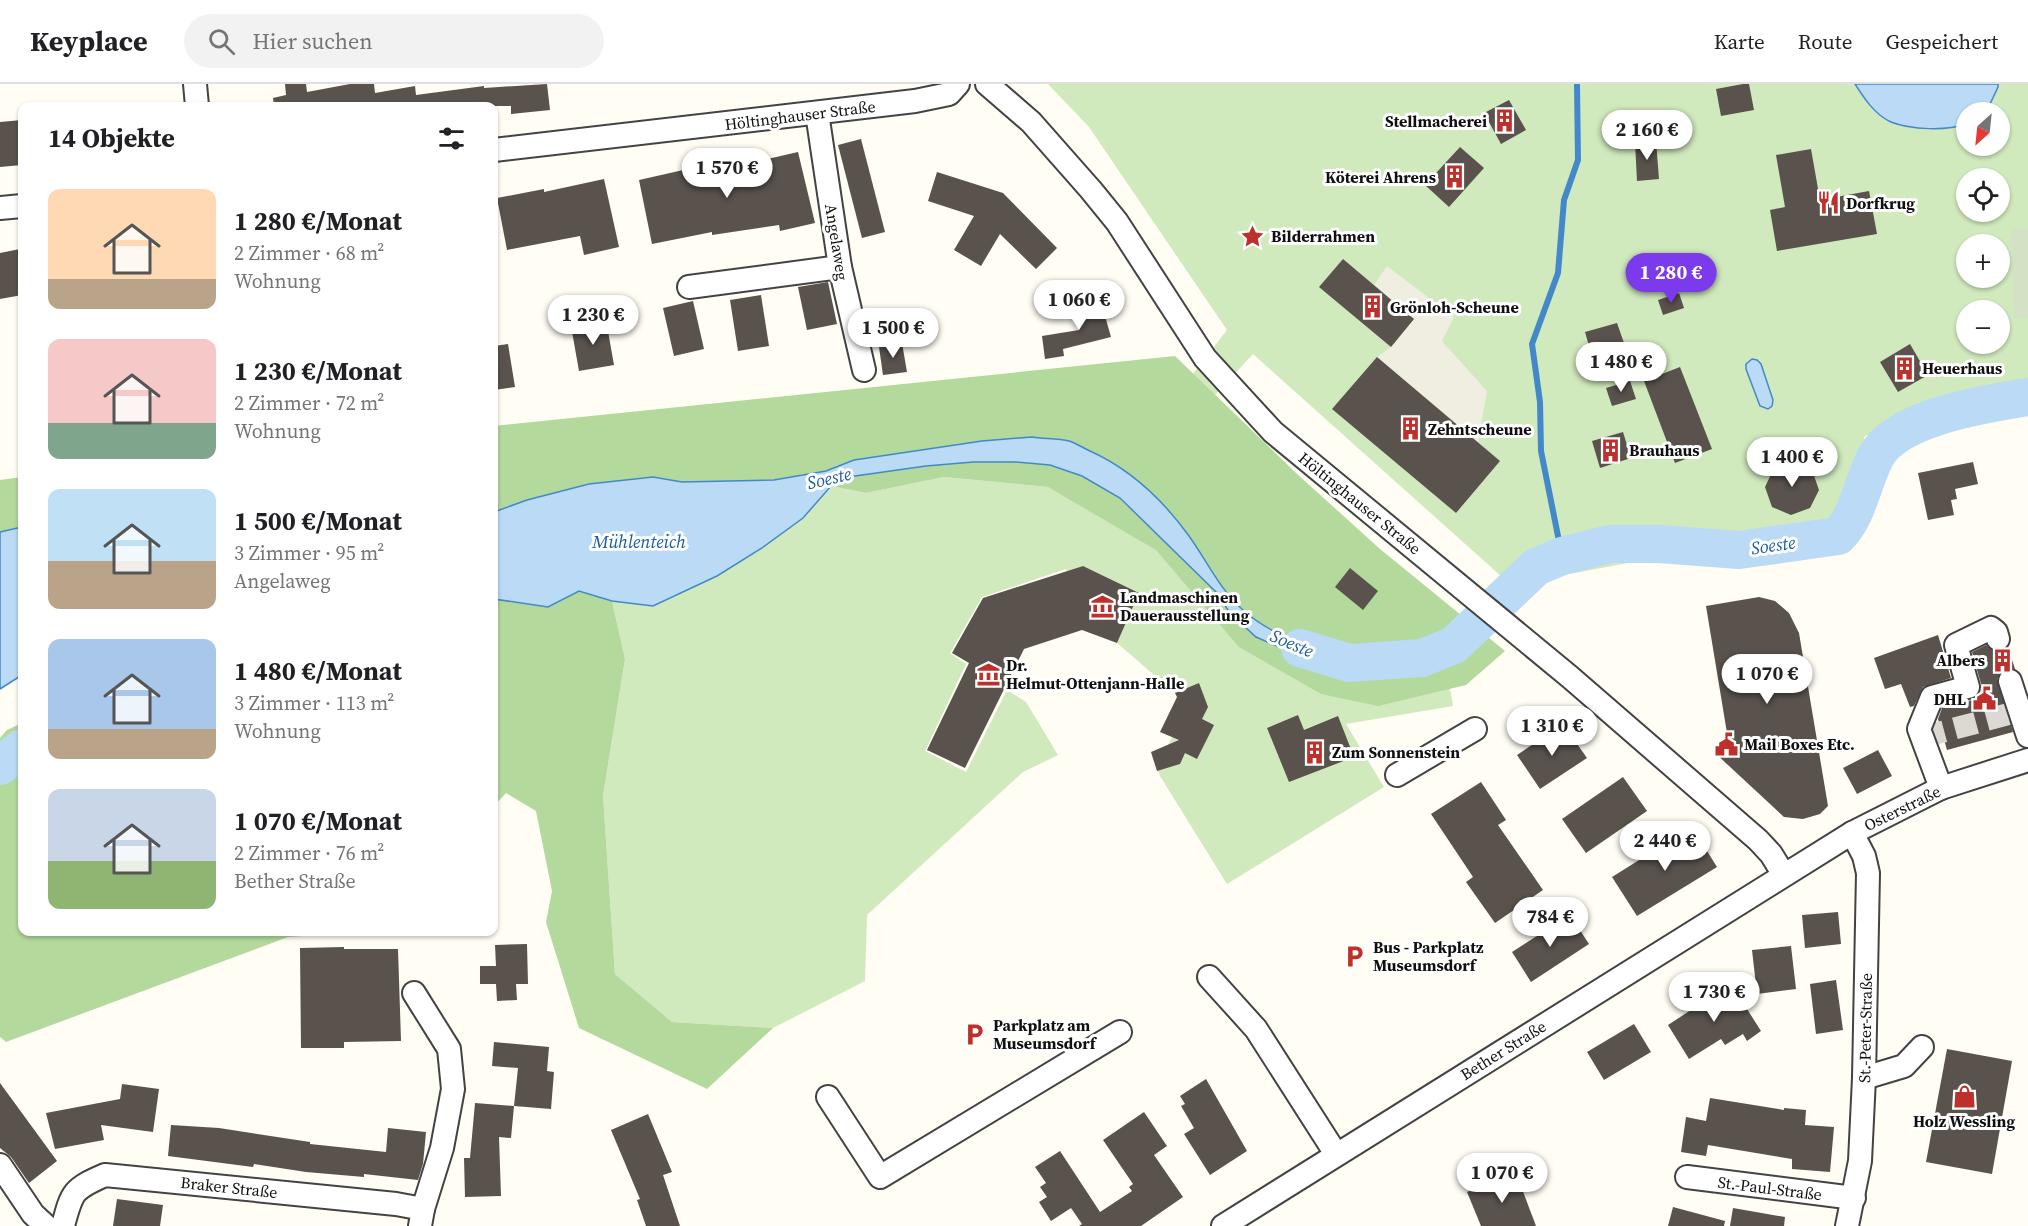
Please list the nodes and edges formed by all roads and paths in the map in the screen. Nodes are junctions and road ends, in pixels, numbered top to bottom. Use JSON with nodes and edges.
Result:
{"nodes":[{"id":1,"x":195,"y":84,"type":"edge"},
{"id":2,"x":958,"y":84,"type":"edge"},
{"id":3,"x":987,"y":84,"type":"edge"},
{"id":4,"x":197,"y":102,"type":"edge"},
{"id":5,"x":817,"y":113,"type":"junction"},
{"id":6,"x":498,"y":150,"type":"edge"},
{"id":7,"x":18,"y":206,"type":"edge"},
{"id":8,"x":0,"y":208,"type":"edge"},
{"id":9,"x":840,"y":267,"type":"junction"},
{"id":10,"x":688,"y":287,"type":"dead end"},
{"id":11,"x":864,"y":370,"type":"dead end"},
{"id":12,"x":1998,"y":639,"type":"dead end"},
{"id":13,"x":2010,"y":681,"type":"dead end"},
{"id":14,"x":1475,"y":729,"type":"dead end"},
{"id":15,"x":2028,"y":736,"type":"edge"},
{"id":16,"x":2028,"y":760,"type":"edge"},
{"id":17,"x":1397,"y":775,"type":"dead end"},
{"id":18,"x":1941,"y":788,"type":"junction"},
{"id":19,"x":1852,"y":832,"type":"junction"},
{"id":20,"x":1784,"y":875,"type":"junction"},
{"id":21,"x":1209,"y":977,"type":"dead end"},
{"id":22,"x":414,"y":993,"type":"dead end"},
{"id":23,"x":1119,"y":1032,"type":"dead end"},
{"id":24,"x":1922,"y":1047,"type":"dead end"},
{"id":25,"x":1864,"y":1078,"type":"junction"},
{"id":26,"x":828,"y":1097,"type":"dead end"},
{"id":27,"x":1336,"y":1154,"type":"junction"},
{"id":28,"x":0,"y":1165,"type":"edge"},
{"id":29,"x":1687,"y":1177,"type":"dead end"},
{"id":30,"x":1854,"y":1198,"type":"junction"},
{"id":31,"x":422,"y":1218,"type":"edge"},
{"id":32,"x":46,"y":1226,"type":"edge"},
{"id":33,"x":63,"y":1226,"type":"edge"},
{"id":34,"x":1222,"y":1226,"type":"edge"},
{"id":35,"x":1847,"y":1226,"type":"edge"}],
"edges":[{"from":1,"to":4,"type":"street"},
{"from":2,"to":5,"type":"street","name":"Höltinghauser Straße"},
{"from":3,"to":20,"type":"street","name":"Höltinghauser Straße"},
{"from":5,"to":6,"type":"street","name":"Höltinghauser Straße"},
{"from":5,"to":9,"type":"street","name":"Angelaweg"},
{"from":7,"to":8,"type":"street"},
{"from":9,"to":10,"type":"street"},
{"from":9,"to":11,"type":"street","name":"Angelaweg"},
{"from":12,"to":18,"type":"street"},
{"from":13,"to":15,"type":"street"},
{"from":14,"to":17,"type":"street"},
{"from":16,"to":18,"type":"street","name":"Osterstraße"},
{"from":18,"to":19,"type":"street","name":"Osterstraße"},
{"from":19,"to":20,"type":"street","name":"Osterstraße"},
{"from":19,"to":25,"type":"street","name":"St.-Peter-Straße"},
{"from":20,"to":27,"type":"street","name":"Bether Straße"},
{"from":21,"to":27,"type":"street"},
{"from":22,"to":31,"type":"street","name":"Braker Straße"},
{"from":23,"to":26,"type":"street"},
{"from":24,"to":25,"type":"street"},
{"from":25,"to":30,"type":"street","name":"St.-Peter-Straße"},
{"from":27,"to":34,"type":"street","name":"Bether Straße"},
{"from":28,"to":32,"type":"street"},
{"from":29,"to":30,"type":"street","name":"St.-Paul-Straße"},
{"from":30,"to":35,"type":"street","name":"St.-Peter-Straße"},
{"from":31,"to":33,"type":"street","name":"Braker Straße"}]}
